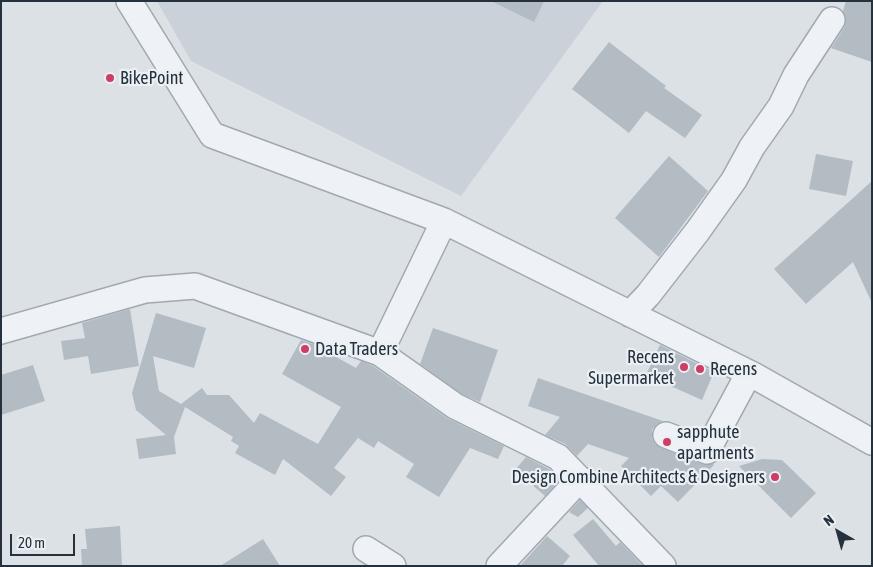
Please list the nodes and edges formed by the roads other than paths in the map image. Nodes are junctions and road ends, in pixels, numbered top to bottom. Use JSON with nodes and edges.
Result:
{"nodes":[{"id":1,"x":129,"y":1,"type":"edge"},
{"id":2,"x":832,"y":20,"type":"dead end"},
{"id":3,"x":444,"y":221,"type":"junction"},
{"id":4,"x":630,"y":314,"type":"junction"},
{"id":5,"x":1,"y":331,"type":"edge"},
{"id":6,"x":380,"y":354,"type":"junction"},
{"id":7,"x":749,"y":373,"type":"junction"},
{"id":8,"x":666,"y":436,"type":"dead end"},
{"id":9,"x":872,"y":442,"type":"edge"},
{"id":10,"x":580,"y":480,"type":"junction"},
{"id":11,"x":366,"y":549,"type":"dead end"},
{"id":12,"x":393,"y":566,"type":"edge"},
{"id":13,"x":499,"y":566,"type":"edge"},
{"id":14,"x":663,"y":566,"type":"edge"}],
"edges":[{"from":1,"to":3,"type":"street"},
{"from":2,"to":4,"type":"street"},
{"from":3,"to":4,"type":"street"},
{"from":3,"to":6,"type":"street"},
{"from":4,"to":7,"type":"street"},
{"from":5,"to":6,"type":"street"},
{"from":6,"to":10,"type":"street"},
{"from":7,"to":8,"type":"street"},
{"from":7,"to":9,"type":"street"},
{"from":10,"to":13,"type":"street"},
{"from":10,"to":14,"type":"street"},
{"from":11,"to":12,"type":"street"}]}
